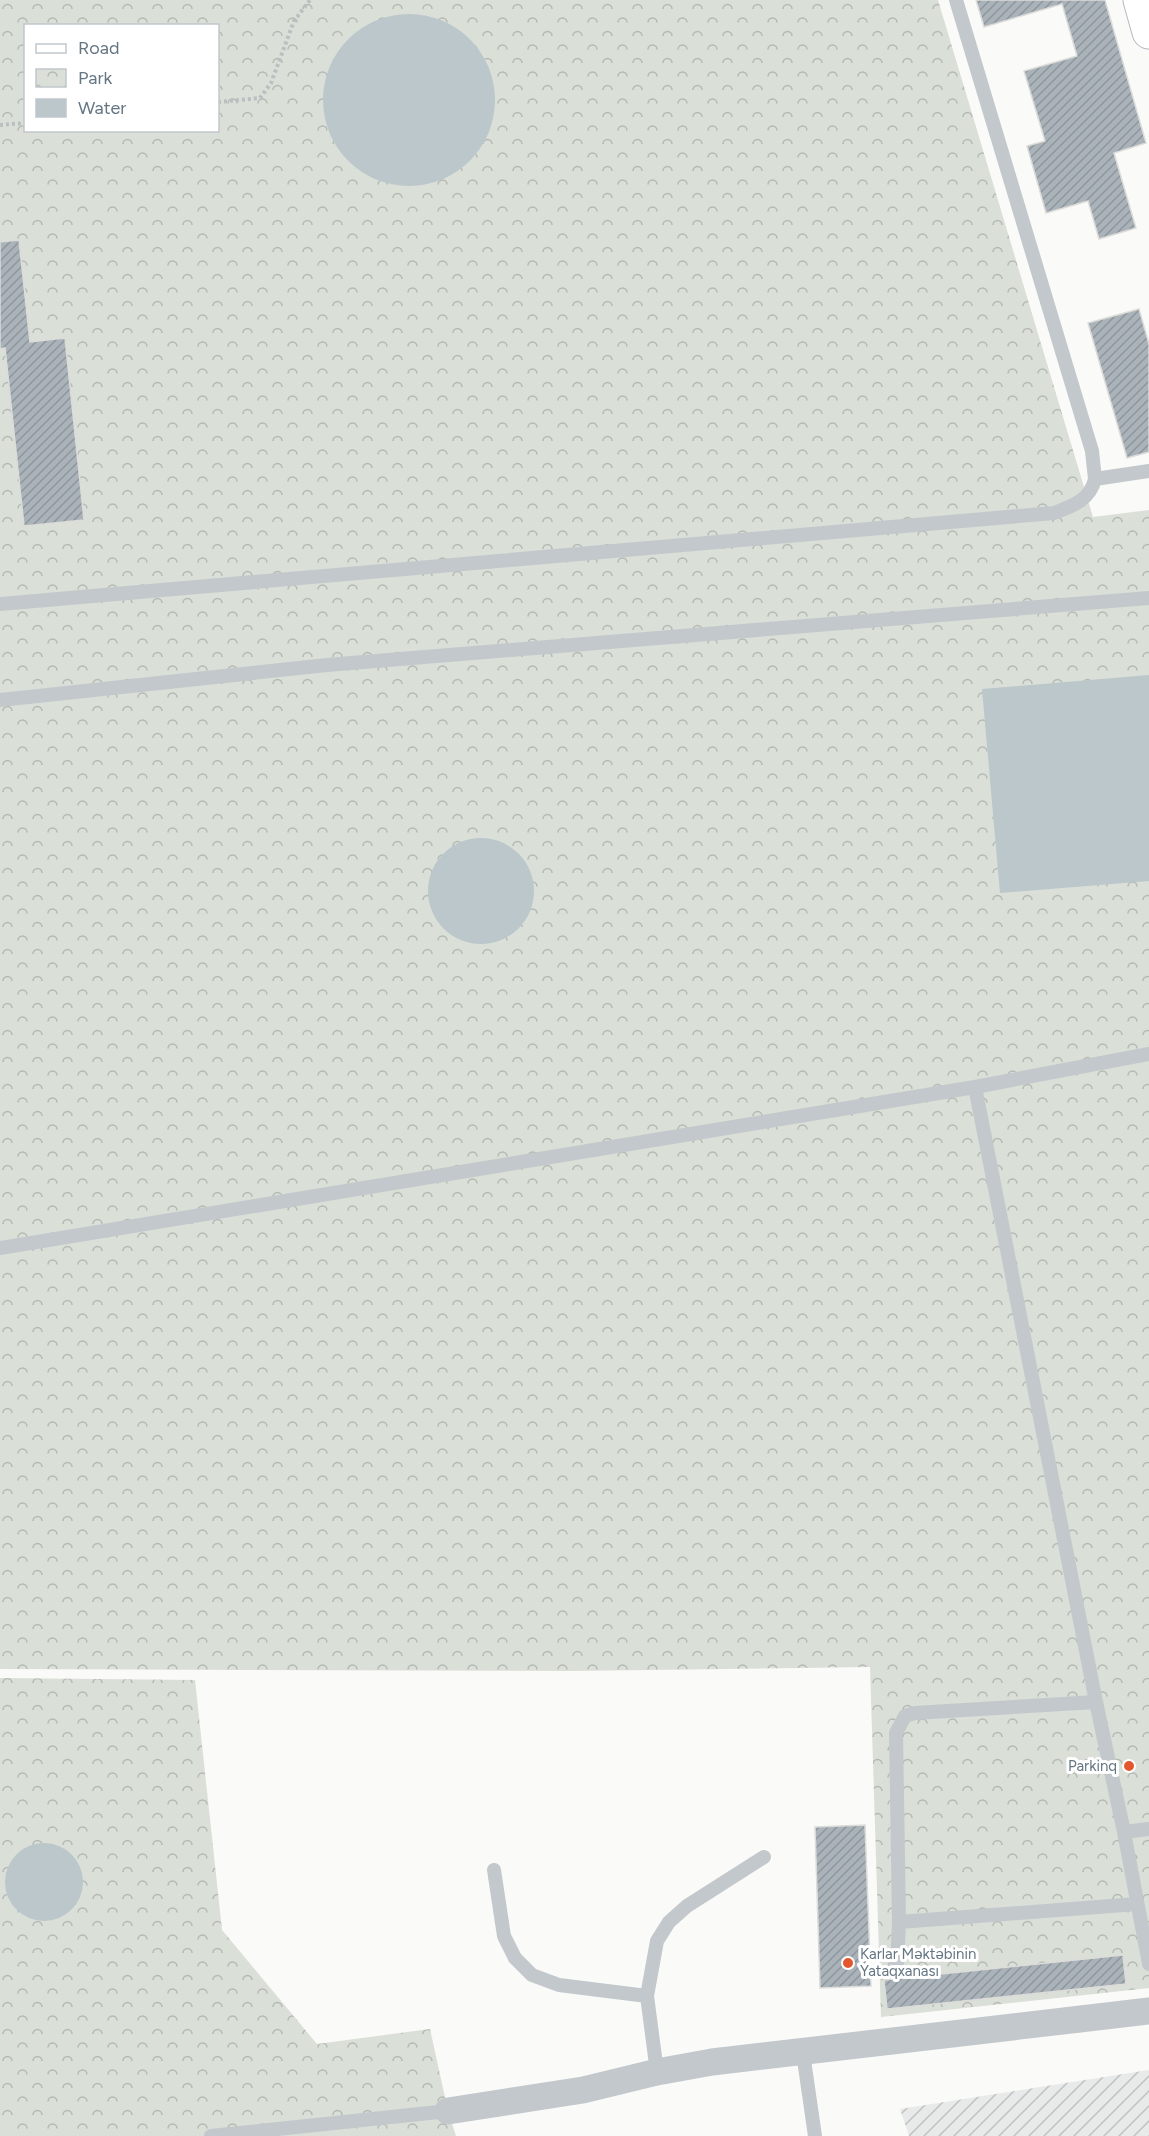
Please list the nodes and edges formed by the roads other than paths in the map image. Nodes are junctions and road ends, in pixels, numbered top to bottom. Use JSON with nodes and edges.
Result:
{"nodes":[{"id":1,"x":956,"y":0,"type":"edge"},
{"id":2,"x":1140,"y":0,"type":"edge"},
{"id":3,"x":1149,"y":32,"type":"edge"},
{"id":4,"x":1149,"y":471,"type":"edge"},
{"id":5,"x":1095,"y":479,"type":"junction"},
{"id":6,"x":1149,"y":598,"type":"edge"},
{"id":7,"x":0,"y":604,"type":"edge"},
{"id":8,"x":0,"y":699,"type":"edge"},
{"id":9,"x":1149,"y":1054,"type":"edge"},
{"id":10,"x":975,"y":1087,"type":"junction"},
{"id":11,"x":0,"y":1248,"type":"edge"},
{"id":12,"x":1096,"y":1702,"type":"junction"},
{"id":13,"x":1149,"y":1829,"type":"edge"},
{"id":14,"x":1124,"y":1832,"type":"junction"},
{"id":15,"x":764,"y":1857,"type":"dead end"},
{"id":16,"x":494,"y":1870,"type":"dead end"},
{"id":17,"x":1137,"y":1904,"type":"junction"},
{"id":18,"x":898,"y":1922,"type":"junction"},
{"id":19,"x":1149,"y":1964,"type":"edge"},
{"id":20,"x":897,"y":1967,"type":"dead end"},
{"id":21,"x":647,"y":1996,"type":"junction"},
{"id":22,"x":1149,"y":2012,"type":"edge"},
{"id":23,"x":803,"y":2053,"type":"junction"},
{"id":24,"x":657,"y":2072,"type":"junction"},
{"id":25,"x":448,"y":2111,"type":"joint"},
{"id":26,"x":211,"y":2136,"type":"edge"},
{"id":27,"x":814,"y":2136,"type":"edge"}],
"edges":[{"from":1,"to":5,"type":"lane"},
{"from":2,"to":3,"type":"main road"},
{"from":4,"to":5,"type":"lane"},
{"from":5,"to":7,"type":"lane"},
{"from":6,"to":8,"type":"lane"},
{"from":9,"to":10,"type":"lane"},
{"from":10,"to":11,"type":"lane"},
{"from":10,"to":12,"type":"lane"},
{"from":12,"to":14,"type":"lane"},
{"from":12,"to":18,"type":"lane"},
{"from":13,"to":14,"type":"lane"},
{"from":14,"to":17,"type":"lane"},
{"from":15,"to":21,"type":"lane"},
{"from":16,"to":21,"type":"lane"},
{"from":17,"to":18,"type":"lane"},
{"from":17,"to":19,"type":"lane"},
{"from":18,"to":20,"type":"lane"},
{"from":21,"to":24,"type":"lane"},
{"from":22,"to":23,"type":"street"},
{"from":23,"to":24,"type":"street"},
{"from":23,"to":27,"type":"lane"},
{"from":24,"to":25,"type":"street"},
{"from":25,"to":26,"type":"lane"}]}
